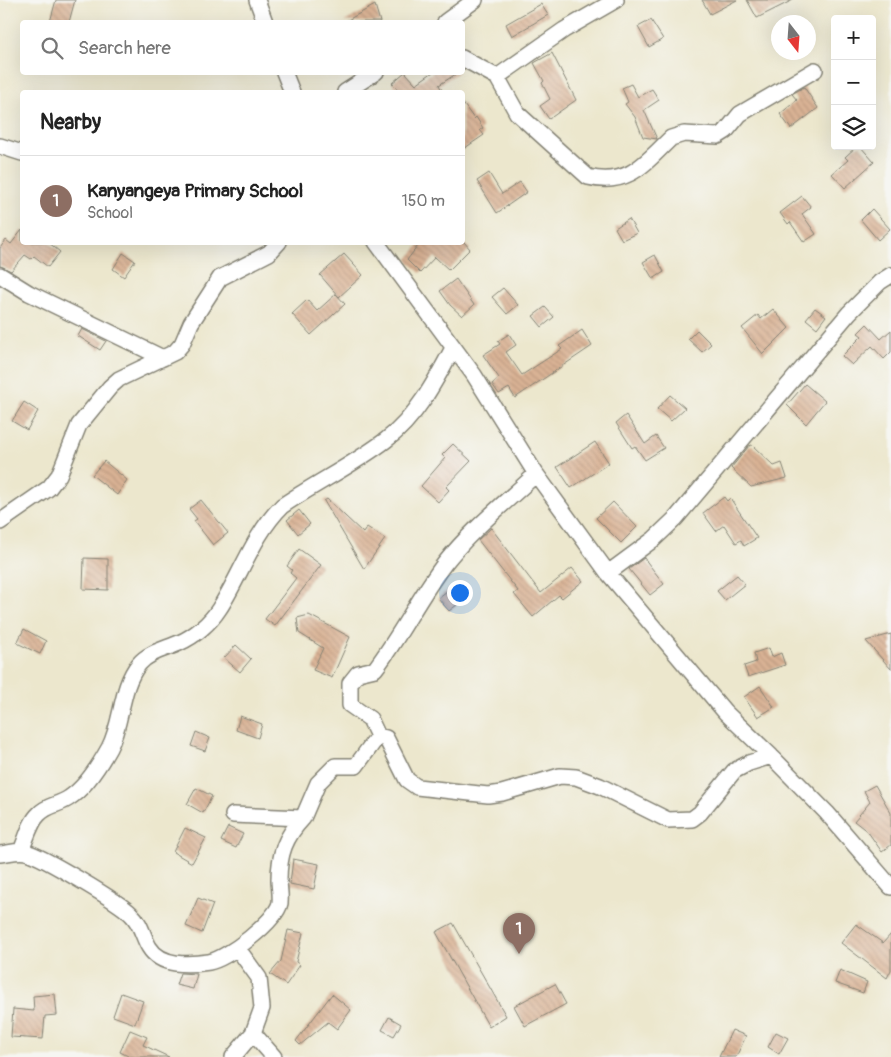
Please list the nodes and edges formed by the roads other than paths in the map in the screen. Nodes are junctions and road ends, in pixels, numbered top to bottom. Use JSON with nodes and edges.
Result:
{"nodes":[{"id":1,"x":257,"y":0,"type":"edge"},
{"id":2,"x":475,"y":0,"type":"edge"},
{"id":3,"x":616,"y":0,"type":"edge"},
{"id":4,"x":264,"y":20,"type":"edge"},
{"id":5,"x":448,"y":20,"type":"edge"},
{"id":6,"x":465,"y":60,"type":"edge"},
{"id":7,"x":815,"y":70,"type":"dead end"},
{"id":8,"x":284,"y":75,"type":"edge"},
{"id":9,"x":371,"y":75,"type":"edge"},
{"id":10,"x":497,"y":78,"type":"junction"},
{"id":11,"x":286,"y":90,"type":"edge"},
{"id":12,"x":348,"y":90,"type":"edge"},
{"id":13,"x":0,"y":146,"type":"edge"},
{"id":14,"x":20,"y":153,"type":"edge"},
{"id":15,"x":276,"y":245,"type":"edge"},
{"id":16,"x":378,"y":245,"type":"edge"},
{"id":17,"x":0,"y":275,"type":"edge"},
{"id":18,"x":891,"y":275,"type":"edge"},
{"id":19,"x":453,"y":348,"type":"junction"},
{"id":20,"x":163,"y":358,"type":"junction"},
{"id":21,"x":536,"y":474,"type":"junction"},
{"id":22,"x":0,"y":522,"type":"edge"},
{"id":23,"x":608,"y":574,"type":"junction"},
{"id":24,"x":378,"y":736,"type":"junction"},
{"id":25,"x":772,"y":756,"type":"junction"},
{"id":26,"x":233,"y":815,"type":"dead end"},
{"id":27,"x":303,"y":818,"type":"junction"},
{"id":28,"x":20,"y":851,"type":"junction"},
{"id":29,"x":0,"y":854,"type":"edge"},
{"id":30,"x":891,"y":887,"type":"edge"},
{"id":31,"x":238,"y":949,"type":"junction"},
{"id":32,"x":253,"y":1033,"type":"junction"},
{"id":33,"x":233,"y":1057,"type":"edge"},
{"id":34,"x":274,"y":1057,"type":"edge"}],
"edges":[{"from":1,"to":4,"type":"street"},
{"from":2,"to":5,"type":"street"},
{"from":3,"to":10,"type":"street"},
{"from":6,"to":10,"type":"street"},
{"from":7,"to":10,"type":"street"},
{"from":8,"to":11,"type":"street"},
{"from":9,"to":12,"type":"street"},
{"from":13,"to":14,"type":"street"},
{"from":15,"to":20,"type":"street"},
{"from":16,"to":19,"type":"street"},
{"from":17,"to":20,"type":"street"},
{"from":18,"to":23,"type":"street"},
{"from":19,"to":21,"type":"street"},
{"from":19,"to":28,"type":"street"},
{"from":20,"to":22,"type":"street"},
{"from":21,"to":23,"type":"street"},
{"from":21,"to":24,"type":"street"},
{"from":23,"to":25,"type":"street"},
{"from":24,"to":25,"type":"street"},
{"from":24,"to":27,"type":"street"},
{"from":25,"to":30,"type":"street"},
{"from":26,"to":27,"type":"street"},
{"from":27,"to":31,"type":"street"},
{"from":28,"to":29,"type":"street"},
{"from":28,"to":31,"type":"street"},
{"from":31,"to":32,"type":"street"},
{"from":32,"to":33,"type":"street"},
{"from":32,"to":34,"type":"street"}]}
